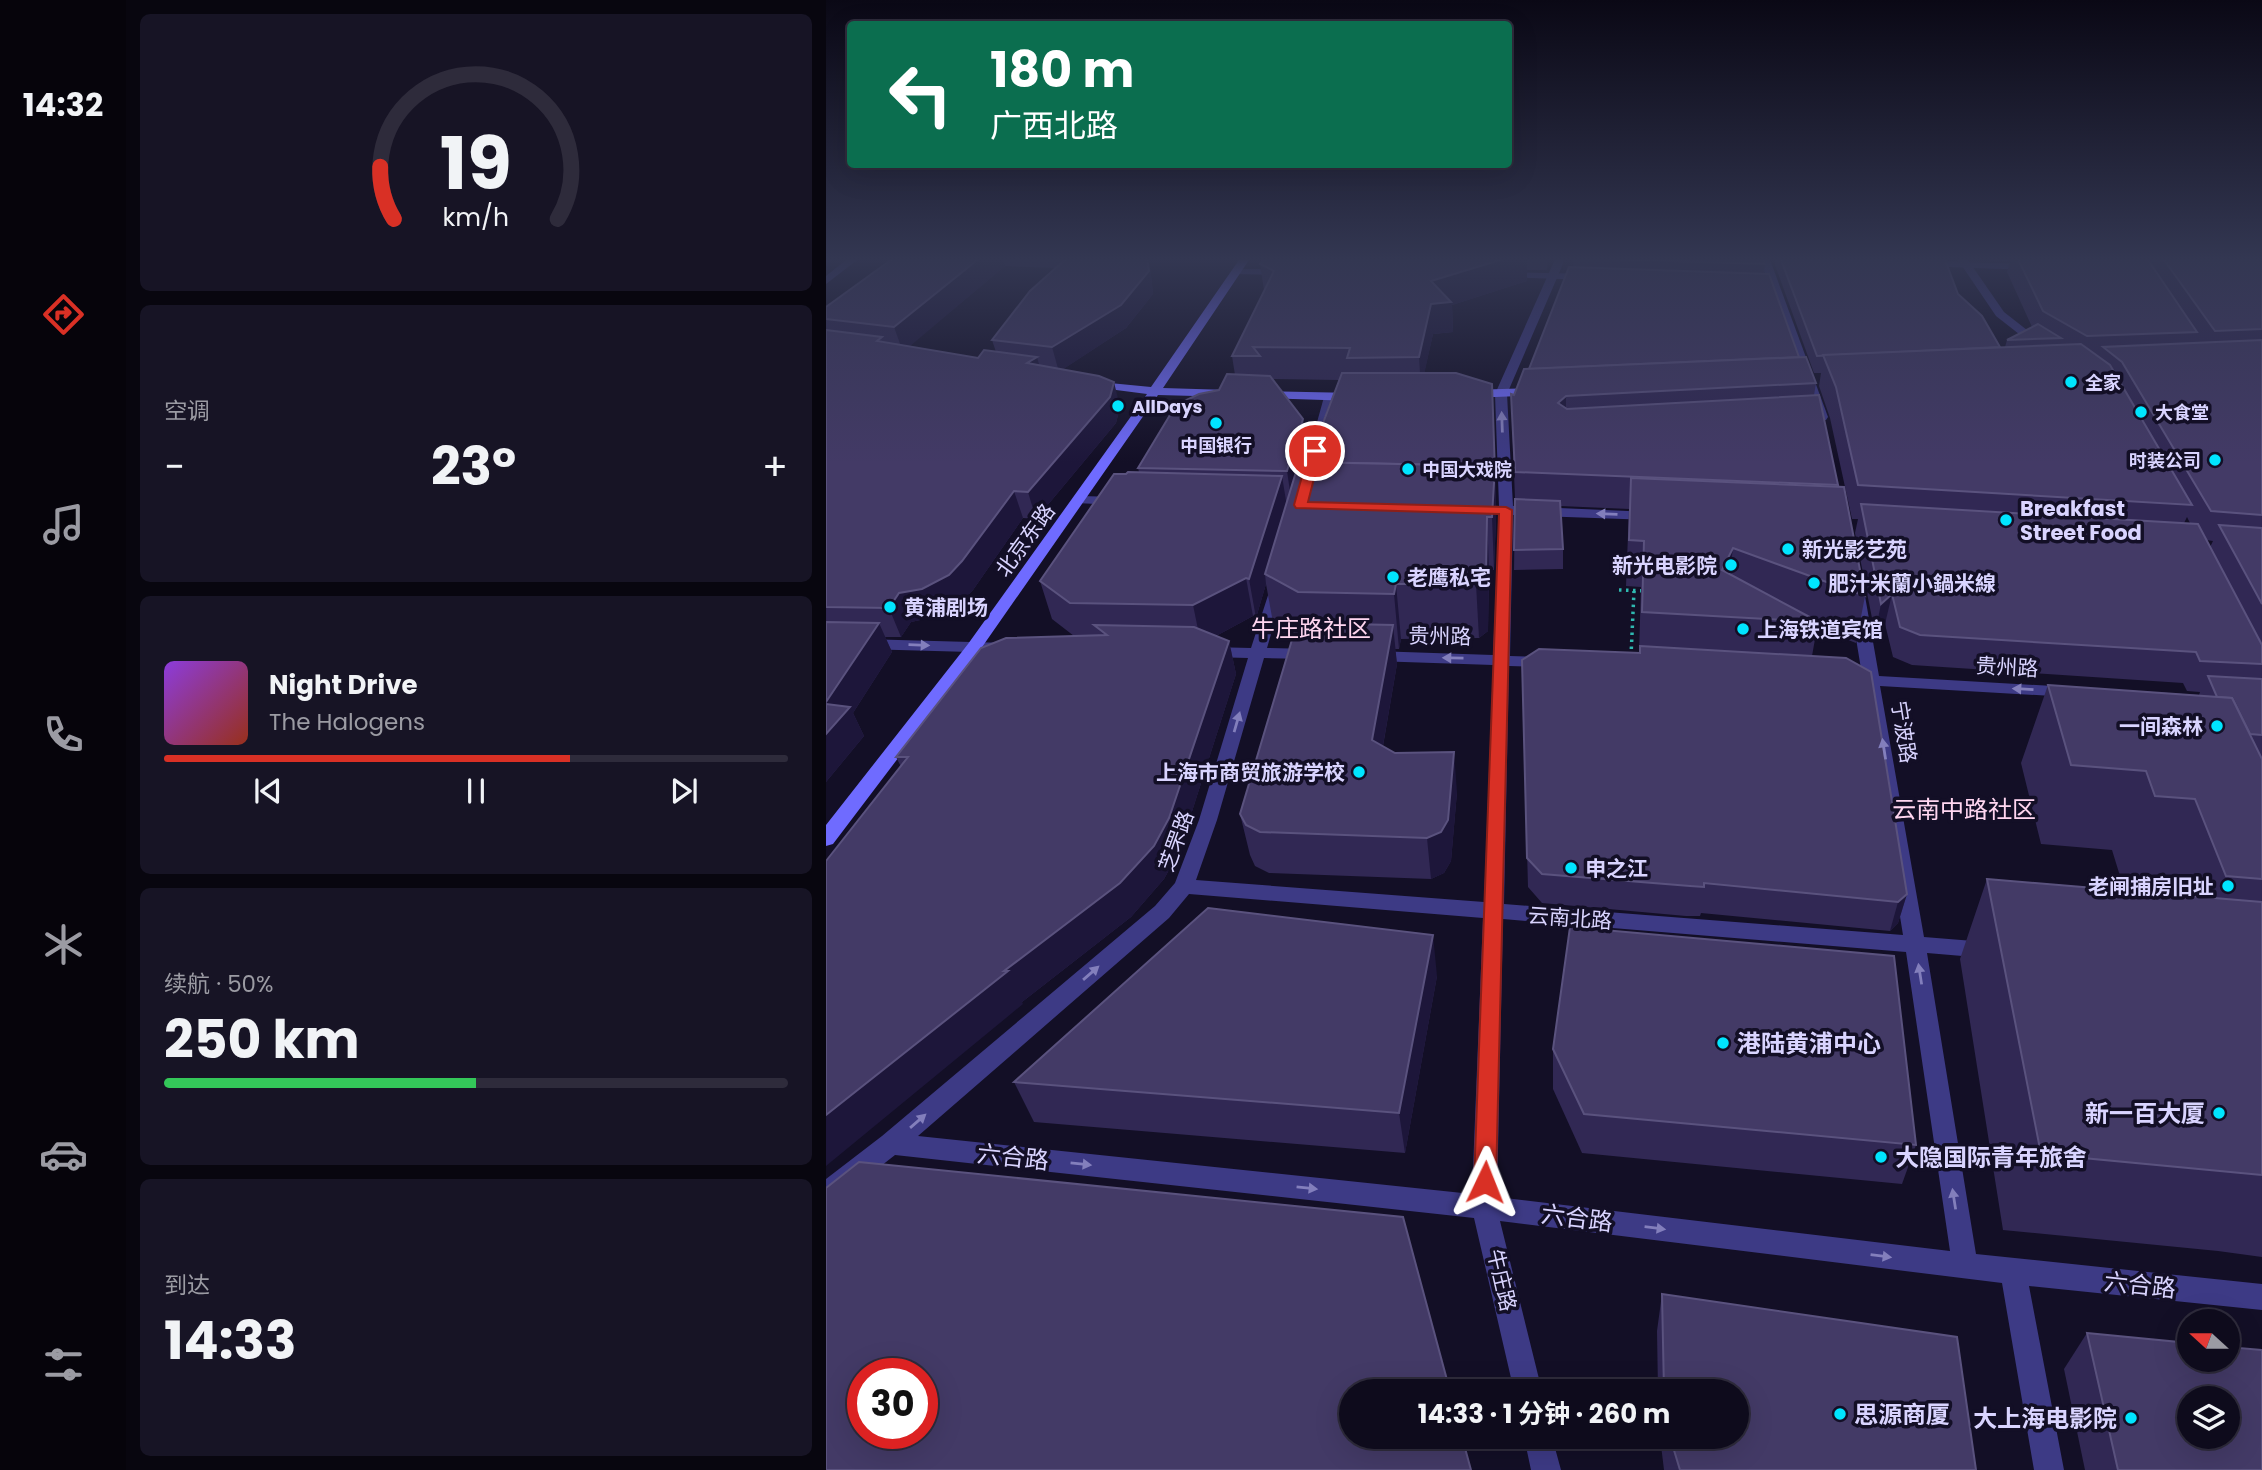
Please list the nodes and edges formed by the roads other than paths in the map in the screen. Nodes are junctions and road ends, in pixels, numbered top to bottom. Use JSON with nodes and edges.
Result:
{"nodes":[{"id":1,"x":1200,"y":326,"type":"edge"},
{"id":2,"x":1531,"y":326,"type":"edge"},
{"id":3,"x":1786,"y":326,"type":"edge"},
{"id":4,"x":2013,"y":326,"type":"edge"},
{"id":5,"x":2053,"y":354,"type":"edge"},
{"id":6,"x":1087,"y":382,"type":"edge"},
{"id":7,"x":1155,"y":391,"type":"junction"},
{"id":8,"x":1555,"y":391,"type":"edge"},
{"id":9,"x":1236,"y":394,"type":"edge"},
{"id":10,"x":1249,"y":394,"type":"edge"},
{"id":11,"x":1462,"y":394,"type":"edge"},
{"id":12,"x":1501,"y":394,"type":"junction"},
{"id":13,"x":1330,"y":397,"type":"junction"},
{"id":14,"x":1370,"y":397,"type":"edge"},
{"id":15,"x":1819,"y":424,"type":"edge"},
{"id":16,"x":1312,"y":465,"type":"edge"},
{"id":17,"x":1080,"y":500,"type":"junction"},
{"id":18,"x":1135,"y":501,"type":"edge"},
{"id":19,"x":1451,"y":509,"type":"edge"},
{"id":20,"x":1506,"y":510,"type":"junction"},
{"id":21,"x":1663,"y":516,"type":"edge"},
{"id":22,"x":1281,"y":572,"type":"edge"},
{"id":23,"x":1854,"y":579,"type":"edge"},
{"id":24,"x":826,"y":643,"type":"edge"},
{"id":25,"x":974,"y":647,"type":"junction"},
{"id":26,"x":1028,"y":648,"type":"edge"},
{"id":27,"x":1190,"y":651,"type":"edge"},
{"id":28,"x":1257,"y":653,"type":"junction"},
{"id":29,"x":1325,"y":654,"type":"edge"},
{"id":30,"x":1353,"y":655,"type":"edge"},
{"id":31,"x":1502,"y":659,"type":"junction"},
{"id":32,"x":1566,"y":663,"type":"edge"},
{"id":33,"x":1832,"y":678,"type":"edge"},
{"id":34,"x":1873,"y":680,"type":"junction"},
{"id":35,"x":2088,"y":693,"type":"edge"},
{"id":36,"x":826,"y":839,"type":"edge"},
{"id":37,"x":1184,"y":886,"type":"junction"},
{"id":38,"x":1494,"y":912,"type":"junction"},
{"id":39,"x":1915,"y":944,"type":"junction"},
{"id":40,"x":2008,"y":952,"type":"edge"},
{"id":41,"x":891,"y":1144,"type":"junction"},
{"id":42,"x":826,"y":1194,"type":"edge"},
{"id":43,"x":1484,"y":1207,"type":"junction"},
{"id":44,"x":1965,"y":1266,"type":"junction"},
{"id":45,"x":2013,"y":1271,"type":"junction"},
{"id":46,"x":2262,"y":1297,"type":"edge"},
{"id":47,"x":1525,"y":1379,"type":"edge"},
{"id":48,"x":1541,"y":1449,"type":"edge"},
{"id":49,"x":1546,"y":1470,"type":"edge"},
{"id":50,"x":2049,"y":1470,"type":"edge"}],
"edges":[{"from":1,"to":7,"type":"main road","name":"北京东路"},
{"from":2,"to":12,"type":"street","name":"牛庄路"},
{"from":3,"to":15,"type":"street"},
{"from":4,"to":5,"type":"street"},
{"from":6,"to":7,"type":"main road"},
{"from":7,"to":9,"type":"main road"},
{"from":7,"to":17,"type":"main road","name":"北京东路"},
{"from":8,"to":12,"type":"main road"},
{"from":10,"to":13,"type":"main road"},
{"from":11,"to":12,"type":"main road"},
{"from":20,"to":12,"type":"street","name":"牛庄路","one_way":true},
{"from":13,"to":14,"type":"main road"},
{"from":13,"to":16,"type":"street"},
{"from":17,"to":18,"type":"street"},
{"from":17,"to":25,"type":"main road","name":"北京东路"},
{"from":19,"to":20,"type":"street"},
{"from":21,"to":20,"type":"street","one_way":true},
{"from":20,"to":31,"type":"street","name":"牛庄路"},
{"from":22,"to":28,"type":"street","name":"芝罘路"},
{"from":23,"to":34,"type":"street","name":"宁波路"},
{"from":24,"to":25,"type":"street","one_way":true},
{"from":25,"to":26,"type":"street"},
{"from":25,"to":36,"type":"main road","name":"北京东路"},
{"from":27,"to":28,"type":"street"},
{"from":28,"to":29,"type":"street"},
{"from":37,"to":28,"type":"street","name":"芝罘路","one_way":true},
{"from":31,"to":30,"type":"street","name":"贵州路","one_way":true},
{"from":31,"to":32,"type":"street","name":"贵州路"},
{"from":31,"to":38,"type":"street","name":"牛庄路"},
{"from":33,"to":34,"type":"street","name":"贵州路"},
{"from":35,"to":34,"type":"street","name":"贵州路","one_way":true},
{"from":39,"to":34,"type":"street","name":"宁波路","one_way":true},
{"from":37,"to":38,"type":"street","name":"云南北路"},
{"from":41,"to":37,"type":"street","name":"芝罘路","one_way":true},
{"from":38,"to":39,"type":"street","name":"云南北路"},
{"from":38,"to":43,"type":"street","name":"牛庄路"},
{"from":39,"to":40,"type":"street","name":"云南北路"},
{"from":44,"to":39,"type":"street","name":"宁波路","one_way":true},
{"from":41,"to":42,"type":"street","name":"芝罘路"},
{"from":41,"to":43,"type":"street","name":"六合路","one_way":true},
{"from":43,"to":44,"type":"street","name":"六合路","one_way":true},
{"from":43,"to":47,"type":"street","name":"牛庄路"},
{"from":44,"to":45,"type":"street","name":"六合路"},
{"from":45,"to":46,"type":"street","name":"六合路"},
{"from":45,"to":50,"type":"street"},
{"from":48,"to":49,"type":"street"}]}
